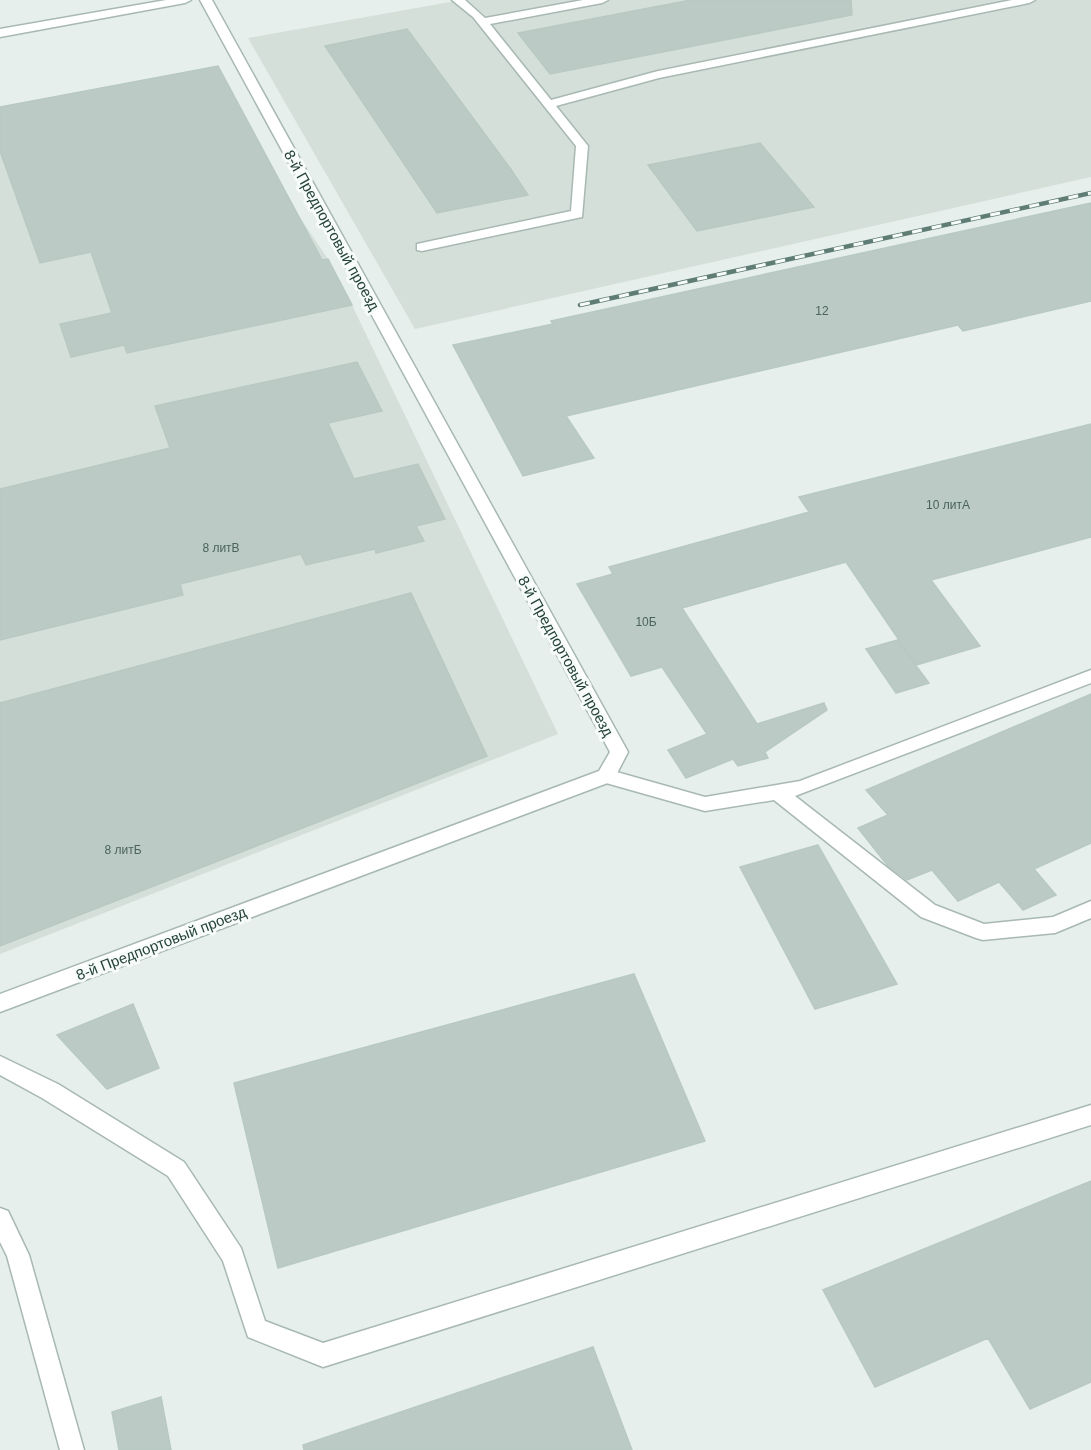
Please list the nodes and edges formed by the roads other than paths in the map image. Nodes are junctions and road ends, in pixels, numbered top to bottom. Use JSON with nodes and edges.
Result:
{"nodes":[{"id":1,"x":185,"y":0,"type":"edge"},
{"id":2,"x":206,"y":0,"type":"edge"},
{"id":3,"x":458,"y":0,"type":"edge"},
{"id":4,"x":602,"y":0,"type":"edge"},
{"id":5,"x":1029,"y":0,"type":"edge"},
{"id":6,"x":482,"y":22,"type":"junction"},
{"id":7,"x":0,"y":33,"type":"edge"},
{"id":8,"x":549,"y":104,"type":"junction"},
{"id":9,"x":422,"y":247,"type":"dead end"},
{"id":10,"x":1091,"y":676,"type":"edge"},
{"id":11,"x":606,"y":776,"type":"junction"},
{"id":12,"x":778,"y":794,"type":"junction"},
{"id":13,"x":1091,"y":909,"type":"edge"},
{"id":14,"x":0,"y":1003,"type":"edge"},
{"id":15,"x":0,"y":1065,"type":"edge"},
{"id":16,"x":1091,"y":1115,"type":"edge"},
{"id":17,"x":0,"y":1218,"type":"edge"},
{"id":18,"x":72,"y":1450,"type":"edge"}],
"edges":[{"from":1,"to":7,"type":"street"},
{"from":2,"to":11,"type":"street","name":"8-й Предпортовый проезд"},
{"from":3,"to":6,"type":"street"},
{"from":4,"to":6,"type":"street"},
{"from":5,"to":8,"type":"street"},
{"from":6,"to":8,"type":"street"},
{"from":8,"to":9,"type":"street"},
{"from":10,"to":12,"type":"street"},
{"from":11,"to":12,"type":"street"},
{"from":11,"to":14,"type":"street","name":"8-й Предпортовый проезд"},
{"from":12,"to":13,"type":"street"},
{"from":15,"to":16,"type":"street"},
{"from":17,"to":18,"type":"street"}]}
